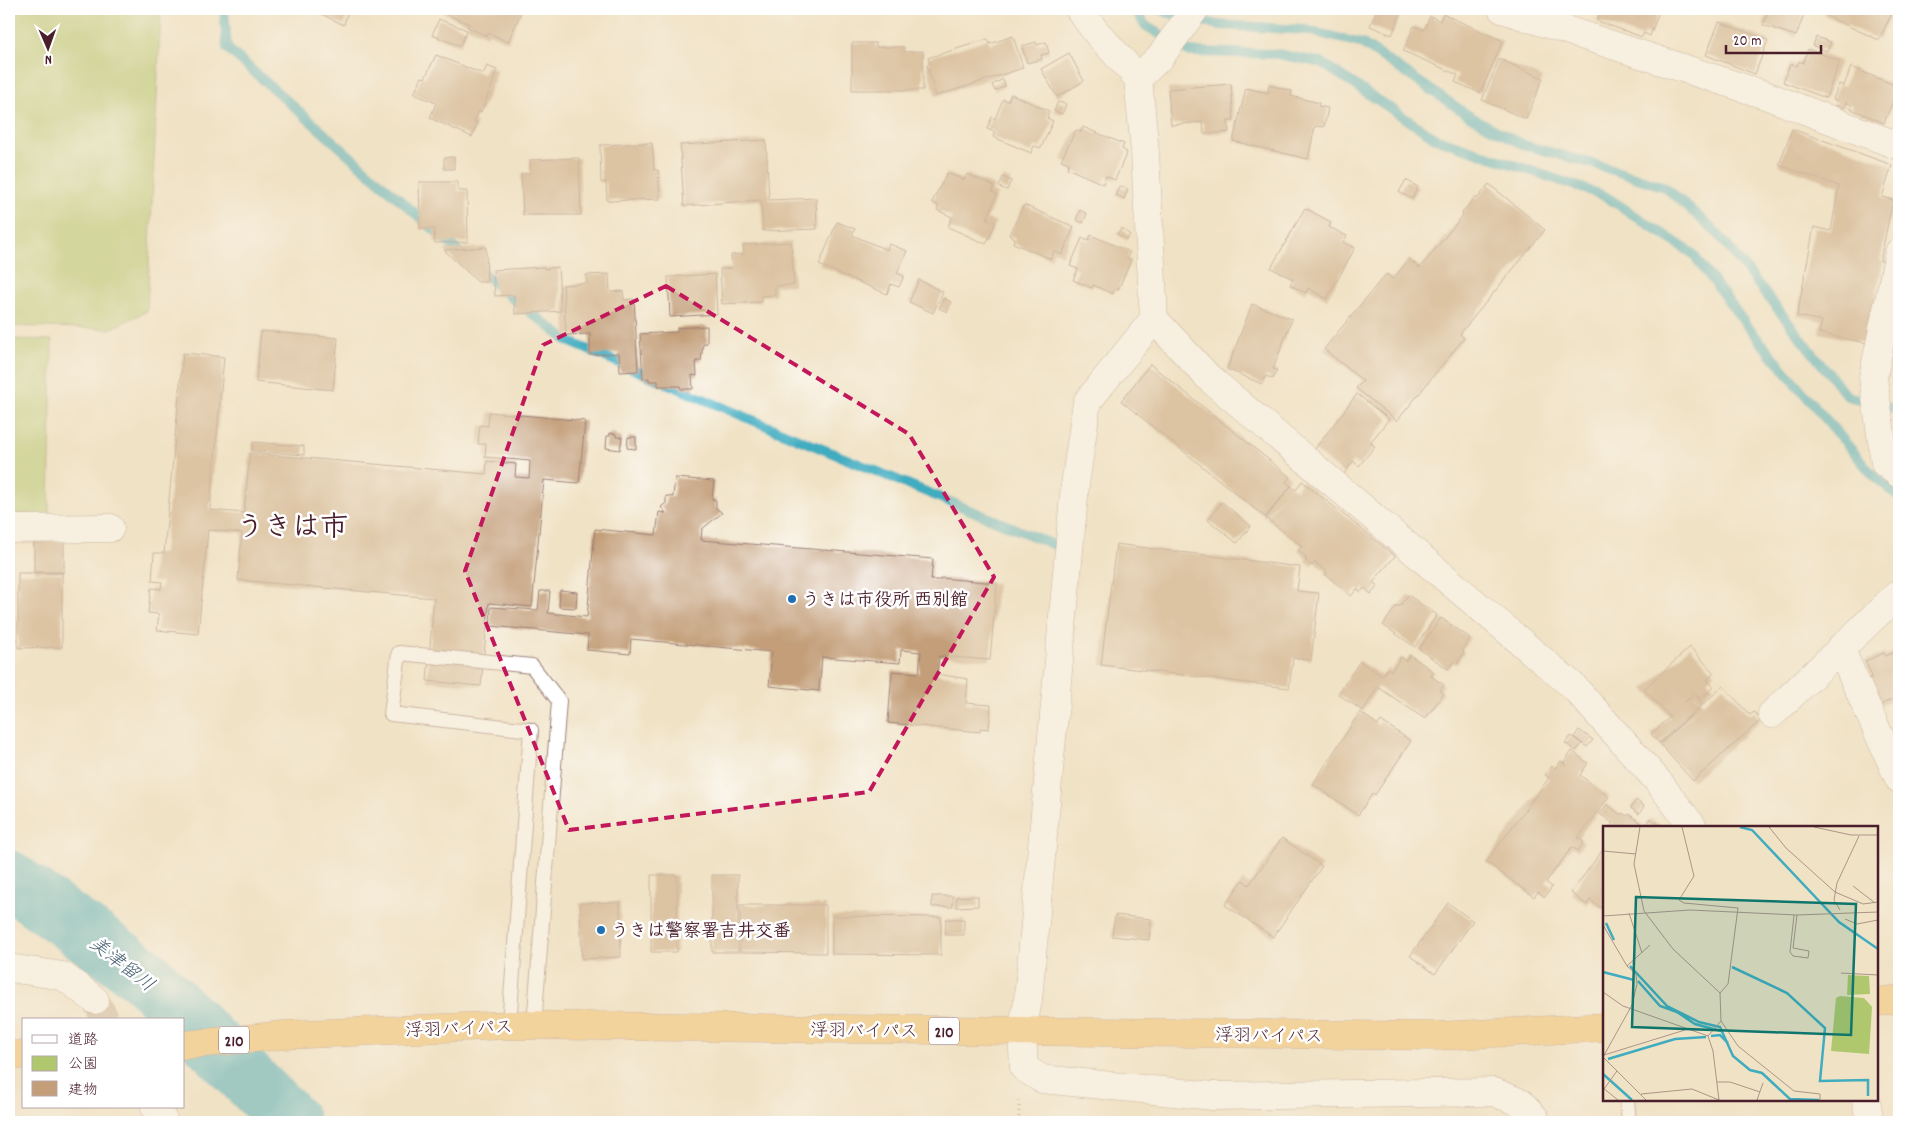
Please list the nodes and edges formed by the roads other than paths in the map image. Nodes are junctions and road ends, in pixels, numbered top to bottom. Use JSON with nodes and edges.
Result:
{"nodes":[{"id":1,"x":1079,"y":9,"type":"edge"},
{"id":2,"x":1195,"y":9,"type":"edge"},
{"id":3,"x":1502,"y":9,"type":"edge"},
{"id":4,"x":1138,"y":78,"type":"junction"},
{"id":5,"x":1899,"y":146,"type":"edge"},
{"id":6,"x":1899,"y":252,"type":"edge"},
{"id":7,"x":1154,"y":319,"type":"junction"},
{"id":8,"x":1899,"y":474,"type":"edge"},
{"id":9,"x":110,"y":528,"type":"dead end"},
{"id":10,"x":9,"y":529,"type":"edge"},
{"id":11,"x":1899,"y":593,"type":"edge"},
{"id":12,"x":1840,"y":648,"type":"junction"},
{"id":13,"x":1772,"y":714,"type":"dead end"},
{"id":14,"x":1899,"y":779,"type":"edge"},
{"id":15,"x":1692,"y":826,"type":"edge"},
{"id":16,"x":9,"y":968,"type":"edge"},
{"id":17,"x":1899,"y":999,"type":"edge"},
{"id":18,"x":95,"y":1000,"type":"tunnel mouth"},
{"id":19,"x":1878,"y":1002,"type":"edge"},
{"id":20,"x":521,"y":1026,"type":"junction"},
{"id":21,"x":1603,"y":1027,"type":"edge"},
{"id":22,"x":1022,"y":1032,"type":"junction"},
{"id":23,"x":185,"y":1045,"type":"edge"},
{"id":24,"x":9,"y":1055,"type":"edge"},
{"id":25,"x":22,"y":1055,"type":"edge"},
{"id":26,"x":1627,"y":1101,"type":"edge"},
{"id":27,"x":1866,"y":1101,"type":"edge"},
{"id":28,"x":156,"y":1108,"type":"edge"},
{"id":29,"x":164,"y":1122,"type":"edge"},
{"id":30,"x":1534,"y":1122,"type":"edge"},
{"id":31,"x":1629,"y":1122,"type":"edge"},
{"id":32,"x":1870,"y":1122,"type":"edge"}],
"edges":[{"from":1,"to":4,"type":"street"},
{"from":2,"to":4,"type":"street"},
{"from":3,"to":5,"type":"street"},
{"from":4,"to":7,"type":"street"},
{"from":6,"to":8,"type":"street"},
{"from":7,"to":15,"type":"street"},
{"from":7,"to":22,"type":"street"},
{"from":9,"to":10,"type":"street"},
{"from":11,"to":12,"type":"street"},
{"from":12,"to":13,"type":"street"},
{"from":12,"to":14,"type":"street"},
{"from":16,"to":18,"type":"street"},
{"from":17,"to":19,"type":"highway"},
{"from":20,"to":20,"type":"lane"},
{"from":20,"to":22,"type":"highway","name":"浮羽バイパス","number":"210"},
{"from":20,"to":23,"type":"highway","name":"浮羽バイパス","number":"210"},
{"from":21,"to":22,"type":"highway","name":"浮羽バイパス","number":"210"},
{"from":22,"to":30,"type":"street"},
{"from":24,"to":25,"type":"highway"},
{"from":26,"to":31,"type":"lane"},
{"from":27,"to":32,"type":"street"},
{"from":28,"to":29,"type":"street"}]}
